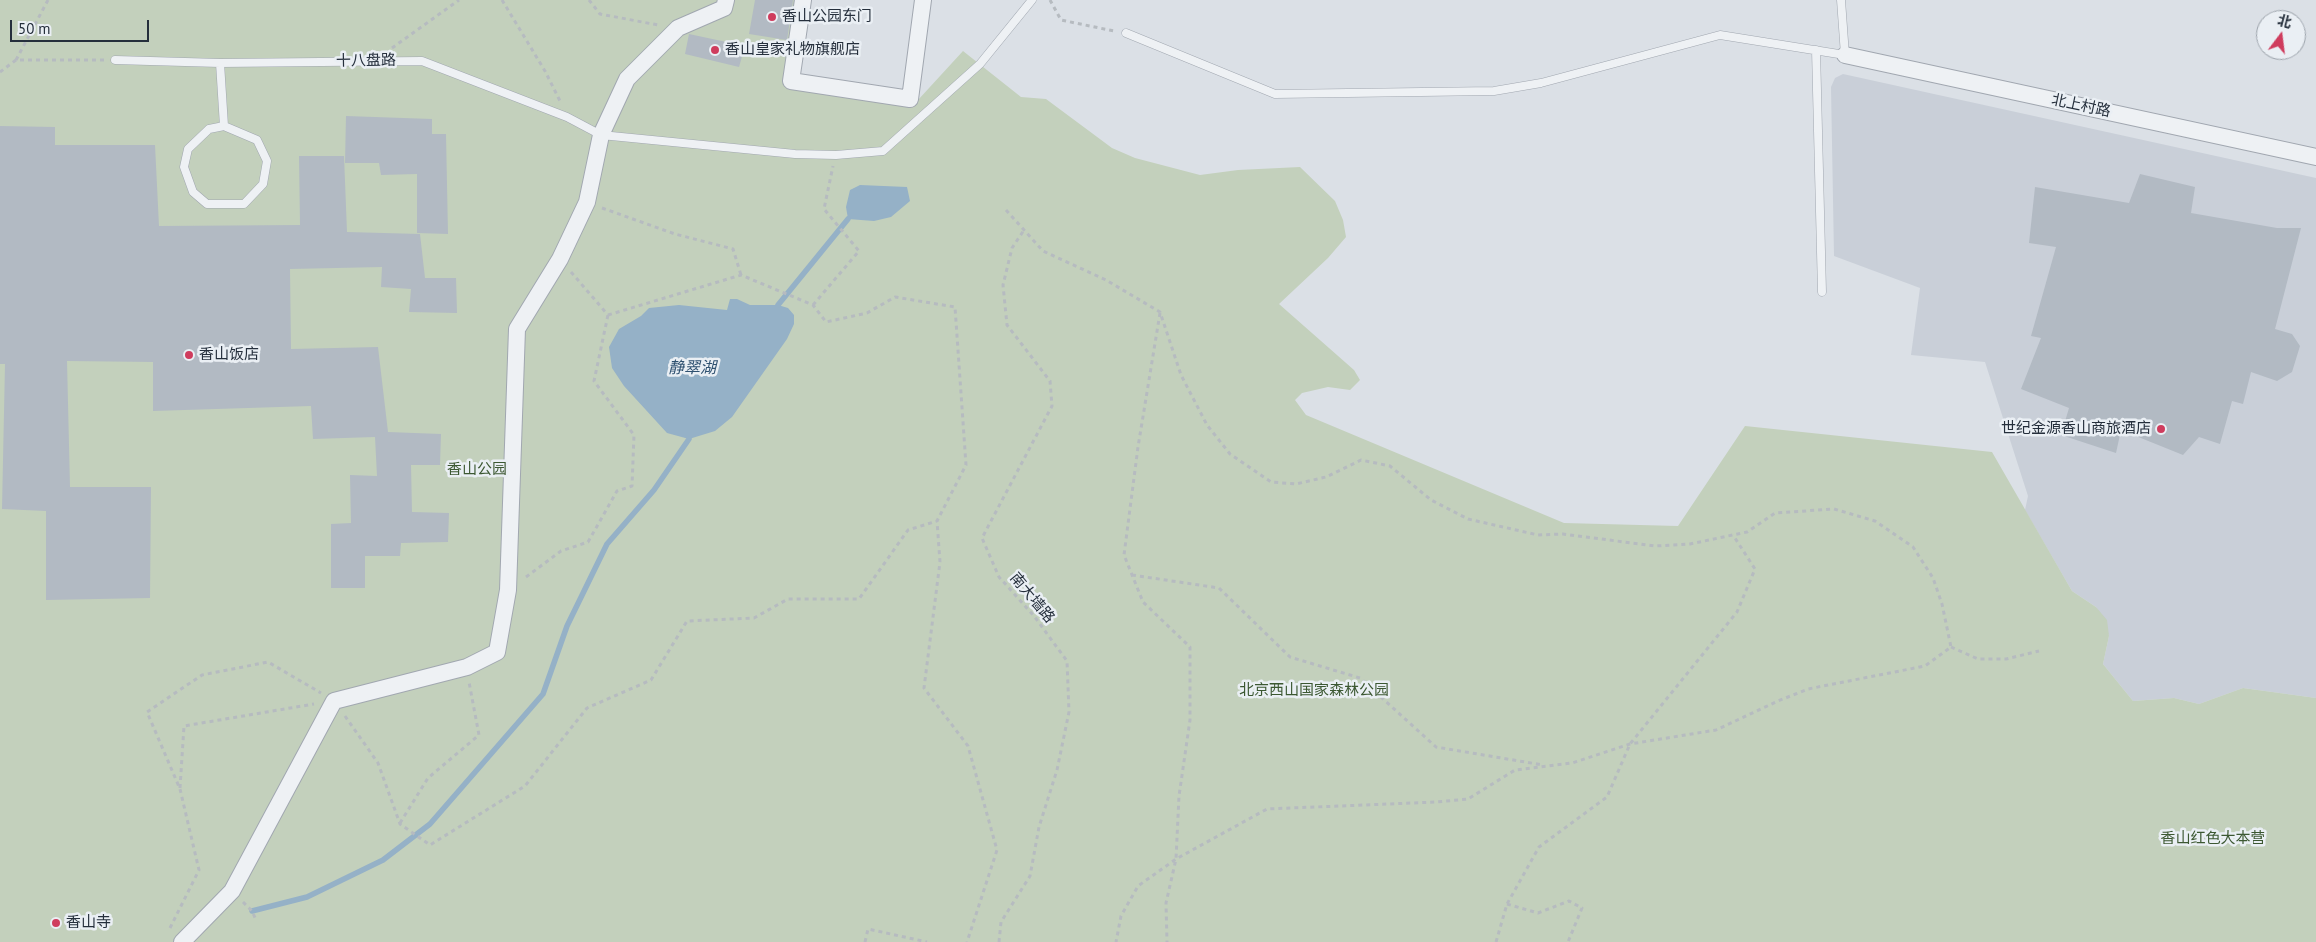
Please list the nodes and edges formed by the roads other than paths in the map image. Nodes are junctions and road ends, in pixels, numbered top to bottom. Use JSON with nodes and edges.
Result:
{"nodes":[{"id":1,"x":726,"y":0,"type":"edge"},
{"id":2,"x":803,"y":0,"type":"edge"},
{"id":3,"x":923,"y":0,"type":"edge"},
{"id":4,"x":1032,"y":0,"type":"edge"},
{"id":5,"x":1841,"y":0,"type":"edge"},
{"id":6,"x":1126,"y":33,"type":"road end"},
{"id":7,"x":1816,"y":50,"type":"junction"},
{"id":8,"x":1845,"y":55,"type":"junction"},
{"id":9,"x":116,"y":60,"type":"road end"},
{"id":10,"x":220,"y":63,"type":"junction"},
{"id":11,"x":224,"y":126,"type":"junction"},
{"id":12,"x":601,"y":135,"type":"junction"},
{"id":13,"x":2316,"y":157,"type":"edge"},
{"id":14,"x":1822,"y":292,"type":"dead end"},
{"id":15,"x":182,"y":942,"type":"edge"}],
"edges":[{"from":1,"to":12,"type":"street"},
{"from":2,"to":3,"type":"street"},
{"from":4,"to":12,"type":"lane"},
{"from":5,"to":8,"type":"lane"},
{"from":6,"to":7,"type":"lane"},
{"from":7,"to":8,"type":"lane"},
{"from":7,"to":14,"type":"lane"},
{"from":8,"to":13,"type":"street","name":"北上村路"},
{"from":9,"to":10,"type":"lane","name":"十八盘路"},
{"from":10,"to":11,"type":"lane"},
{"from":10,"to":12,"type":"lane","name":"十八盘路"},
{"from":11,"to":11,"type":"lane"},
{"from":12,"to":15,"type":"street"}]}
